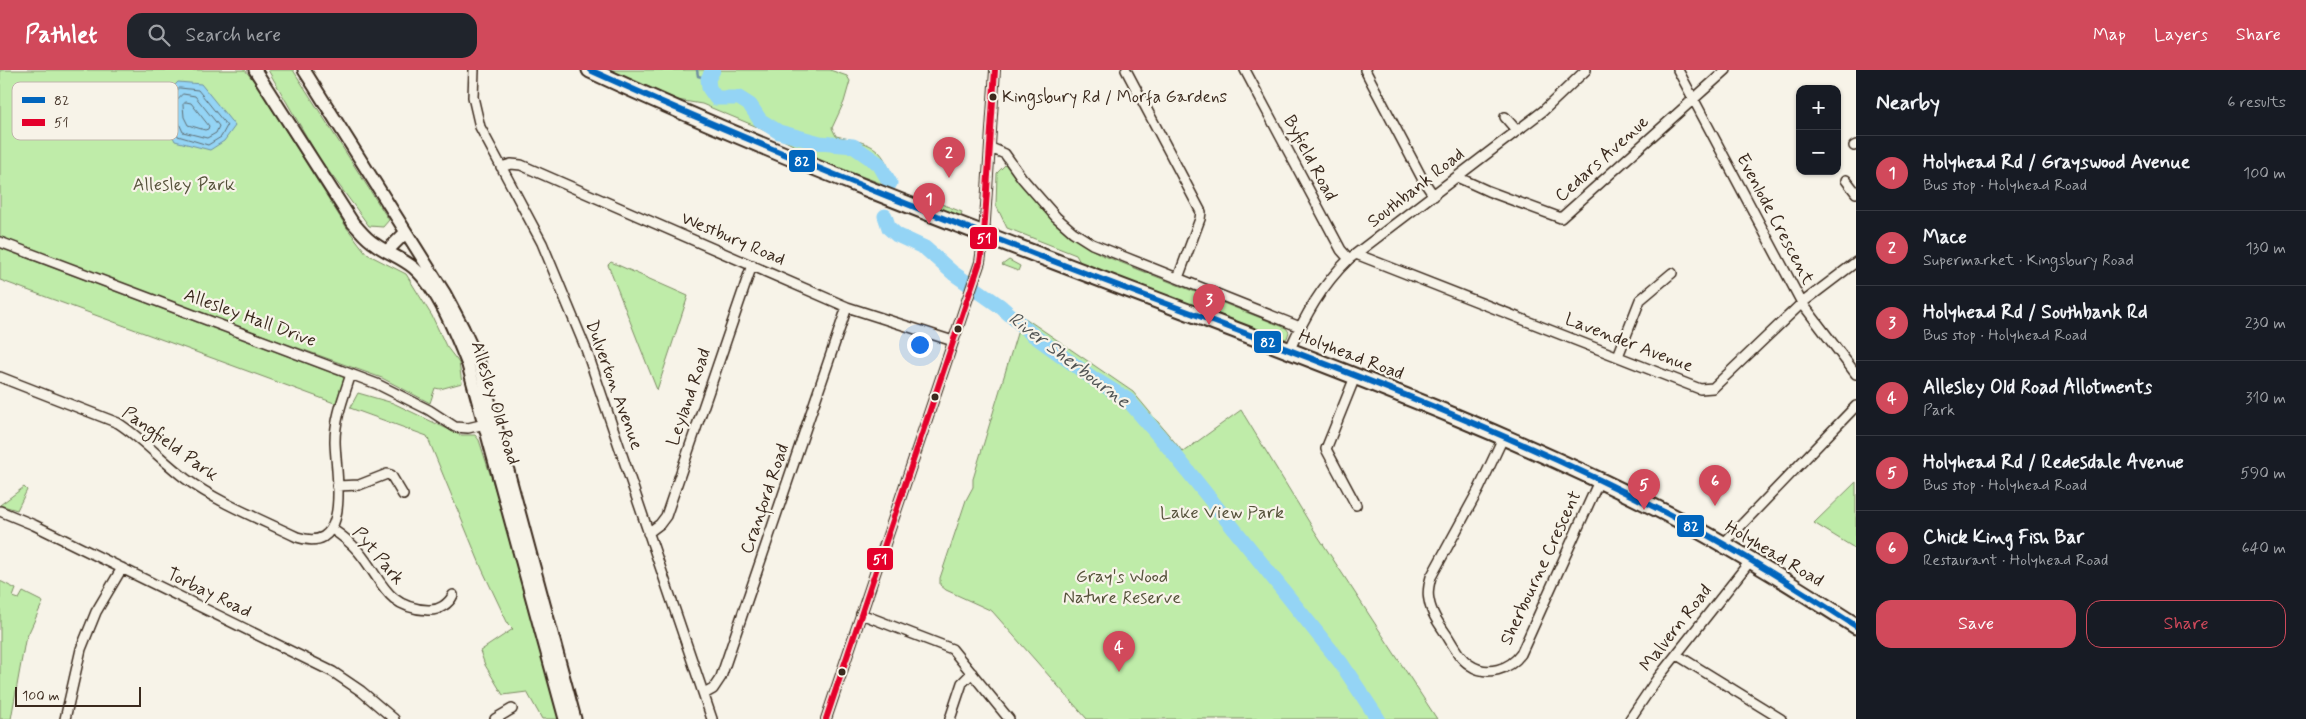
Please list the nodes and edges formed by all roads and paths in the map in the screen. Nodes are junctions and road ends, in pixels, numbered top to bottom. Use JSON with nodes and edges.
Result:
{"nodes":[{"id":1,"x":256,"y":70,"type":"edge"},
{"id":2,"x":304,"y":70,"type":"edge"},
{"id":3,"x":474,"y":70,"type":"edge"},
{"id":4,"x":590,"y":70,"type":"edge"},
{"id":5,"x":995,"y":70,"type":"edge"},
{"id":6,"x":1126,"y":70,"type":"edge"},
{"id":7,"x":1245,"y":70,"type":"edge"},
{"id":8,"x":1365,"y":70,"type":"edge"},
{"id":9,"x":1586,"y":70,"type":"edge"},
{"id":10,"x":1678,"y":70,"type":"edge"},
{"id":11,"x":1726,"y":70,"type":"edge"},
{"id":12,"x":1694,"y":98,"type":"junction"},
{"id":13,"x":1505,"y":117,"type":"dead end"},
{"id":14,"x":1517,"y":131,"type":"junction"},
{"id":15,"x":991,"y":148,"type":"junction"},
{"id":16,"x":501,"y":167,"type":"junction"},
{"id":17,"x":1457,"y":177,"type":"junction"},
{"id":18,"x":1846,"y":180,"type":"dead end"},
{"id":19,"x":1856,"y":193,"type":"edge"},
{"id":20,"x":1434,"y":196,"type":"junction"},
{"id":21,"x":406,"y":232,"type":"junction"},
{"id":22,"x":984,"y":235,"type":"junction"},
{"id":23,"x":0,"y":242,"type":"edge"},
{"id":24,"x":387,"y":252,"type":"junction"},
{"id":25,"x":1353,"y":257,"type":"junction"},
{"id":26,"x":1856,"y":262,"type":"edge"},
{"id":27,"x":752,"y":265,"type":"junction"},
{"id":28,"x":1672,"y":273,"type":"dead end"},
{"id":29,"x":1178,"y":278,"type":"junction"},
{"id":30,"x":1802,"y":303,"type":"junction"},
{"id":31,"x":847,"y":307,"type":"junction"},
{"id":32,"x":1300,"y":327,"type":"junction"},
{"id":33,"x":953,"y":341,"type":"junction"},
{"id":34,"x":1289,"y":351,"type":"junction"},
{"id":35,"x":1618,"y":356,"type":"junction"},
{"id":36,"x":350,"y":374,"type":"junction"},
{"id":37,"x":1856,"y":374,"type":"edge"},
{"id":38,"x":0,"y":377,"type":"edge"},
{"id":39,"x":1354,"y":377,"type":"junction"},
{"id":40,"x":1856,"y":406,"type":"edge"},
{"id":41,"x":485,"y":424,"type":"junction"},
{"id":42,"x":1503,"y":438,"type":"junction"},
{"id":43,"x":1599,"y":481,"type":"junction"},
{"id":44,"x":337,"y":486,"type":"junction"},
{"id":45,"x":403,"y":495,"type":"dead end"},
{"id":46,"x":1356,"y":504,"type":"dead end"},
{"id":47,"x":0,"y":511,"type":"edge"},
{"id":48,"x":332,"y":529,"type":"junction"},
{"id":49,"x":648,"y":533,"type":"junction"},
{"id":50,"x":1723,"y":544,"type":"junction"},
{"id":51,"x":1751,"y":560,"type":"junction"},
{"id":52,"x":122,"y":568,"type":"junction"},
{"id":53,"x":453,"y":595,"type":"dead end"},
{"id":54,"x":539,"y":604,"type":"junction"},
{"id":55,"x":861,"y":614,"type":"junction"},
{"id":56,"x":1856,"y":626,"type":"edge"},
{"id":57,"x":1677,"y":655,"type":"junction"},
{"id":58,"x":972,"y":673,"type":"junction"},
{"id":59,"x":704,"y":694,"type":"junction"},
{"id":60,"x":512,"y":709,"type":"dead end"},
{"id":61,"x":65,"y":719,"type":"edge"},
{"id":62,"x":394,"y":719,"type":"edge"},
{"id":63,"x":496,"y":719,"type":"edge"},
{"id":64,"x":565,"y":719,"type":"edge"},
{"id":65,"x":575,"y":719,"type":"edge"},
{"id":66,"x":712,"y":719,"type":"edge"},
{"id":67,"x":826,"y":719,"type":"edge"},
{"id":68,"x":950,"y":719,"type":"edge"},
{"id":69,"x":1009,"y":719,"type":"edge"},
{"id":70,"x":1630,"y":719,"type":"edge"},
{"id":71,"x":1781,"y":719,"type":"edge"}],
"edges":[{"from":1,"to":24,"type":"main road","name":"Allesley Old Road"},
{"from":2,"to":21,"type":"main road","name":"Allesley Old Road"},
{"from":3,"to":16,"type":"street","name":"Dulverton Avenue"},
{"from":4,"to":22,"type":"highway","name":"Holyhead Road"},
{"from":5,"to":15,"type":"street"},
{"from":6,"to":29,"type":"street"},
{"from":7,"to":25,"type":"street","name":"Byfield Road"},
{"from":8,"to":20,"type":"street"},
{"from":9,"to":14,"type":"street","name":"Southbank Road"},
{"from":10,"to":12,"type":"street","name":"Evenlode Crescent"},
{"from":11,"to":12,"type":"street","name":"Cedars Avenue"},
{"from":12,"to":17,"type":"street","name":"Cedars Avenue"},
{"from":12,"to":30,"type":"street","name":"Evenlode Crescent"},
{"from":13,"to":14,"type":"street"},
{"from":14,"to":17,"type":"street","name":"Southbank Road"},
{"from":15,"to":22,"type":"street"},
{"from":15,"to":29,"type":"street"},
{"from":16,"to":27,"type":"street","name":"Westbury Road"},
{"from":16,"to":49,"type":"street","name":"Dulverton Avenue"},
{"from":17,"to":20,"type":"street","name":"Southbank Road"},
{"from":18,"to":19,"type":"street"},
{"from":20,"to":25,"type":"street","name":"Southbank Road"},
{"from":21,"to":24,"type":"main road"},
{"from":21,"to":54,"type":"main road","name":"Allesley Old Road"},
{"from":22,"to":33,"type":"street"},
{"from":22,"to":34,"type":"highway","name":"Holyhead Road"},
{"from":23,"to":36,"type":"street","name":"Allesley Hall Drive"},
{"from":24,"to":41,"type":"main road","name":"Allesley Old Road"},
{"from":25,"to":32,"type":"street","name":"Southbank Road"},
{"from":25,"to":35,"type":"street","name":"Lavender Avenue"},
{"from":26,"to":30,"type":"street","name":"Lavender Avenue"},
{"from":27,"to":31,"type":"street","name":"Westbury Road"},
{"from":27,"to":49,"type":"street","name":"Leyland Road"},
{"from":28,"to":35,"type":"street"},
{"from":29,"to":32,"type":"street"},
{"from":30,"to":35,"type":"street","name":"Lavender Avenue"},
{"from":30,"to":37,"type":"street","name":"Evenlode Crescent"},
{"from":31,"to":33,"type":"street","name":"Westbury Road"},
{"from":31,"to":59,"type":"street","name":"Cranford Road"},
{"from":32,"to":34,"type":"street","name":"Southbank Road"},
{"from":33,"to":55,"type":"street"},
{"from":34,"to":39,"type":"highway","name":"Holyhead Road"},
{"from":36,"to":41,"type":"street","name":"Allesley Hall Drive"},
{"from":36,"to":44,"type":"street"},
{"from":38,"to":48,"type":"street","name":"Pangfield Park"},
{"from":39,"to":42,"type":"highway","name":"Holyhead Road"},
{"from":39,"to":46,"type":"street"},
{"from":40,"to":50,"type":"street"},
{"from":41,"to":54,"type":"main road","name":"Allesley Old Road"},
{"from":42,"to":43,"type":"highway","name":"Holyhead Road"},
{"from":42,"to":43,"type":"street","name":"Sherbourne Crescent"},
{"from":43,"to":50,"type":"highway","name":"Holyhead Road"},
{"from":44,"to":45,"type":"street"},
{"from":44,"to":48,"type":"street"},
{"from":47,"to":52,"type":"street","name":"Torbay Road"},
{"from":48,"to":53,"type":"street","name":"Pyt Park"},
{"from":49,"to":59,"type":"street","name":"Dulverton Avenue"},
{"from":50,"to":51,"type":"highway","name":"Holyhead Road"},
{"from":51,"to":56,"type":"highway","name":"Holyhead Road"},
{"from":51,"to":57,"type":"street","name":"Malvern Road"},
{"from":52,"to":61,"type":"street"},
{"from":52,"to":62,"type":"street","name":"Torbay Road"},
{"from":54,"to":64,"type":"main road","name":"Allesley Old Road"},
{"from":54,"to":65,"type":"main road","name":"Allesley Old Road"},
{"from":55,"to":58,"type":"street"},
{"from":55,"to":67,"type":"street"},
{"from":57,"to":70,"type":"street","name":"Malvern Road"},
{"from":57,"to":71,"type":"street"},
{"from":58,"to":68,"type":"street"},
{"from":58,"to":69,"type":"street"},
{"from":59,"to":66,"type":"street","name":"Dulverton Avenue"},
{"from":60,"to":63,"type":"street"}]}
